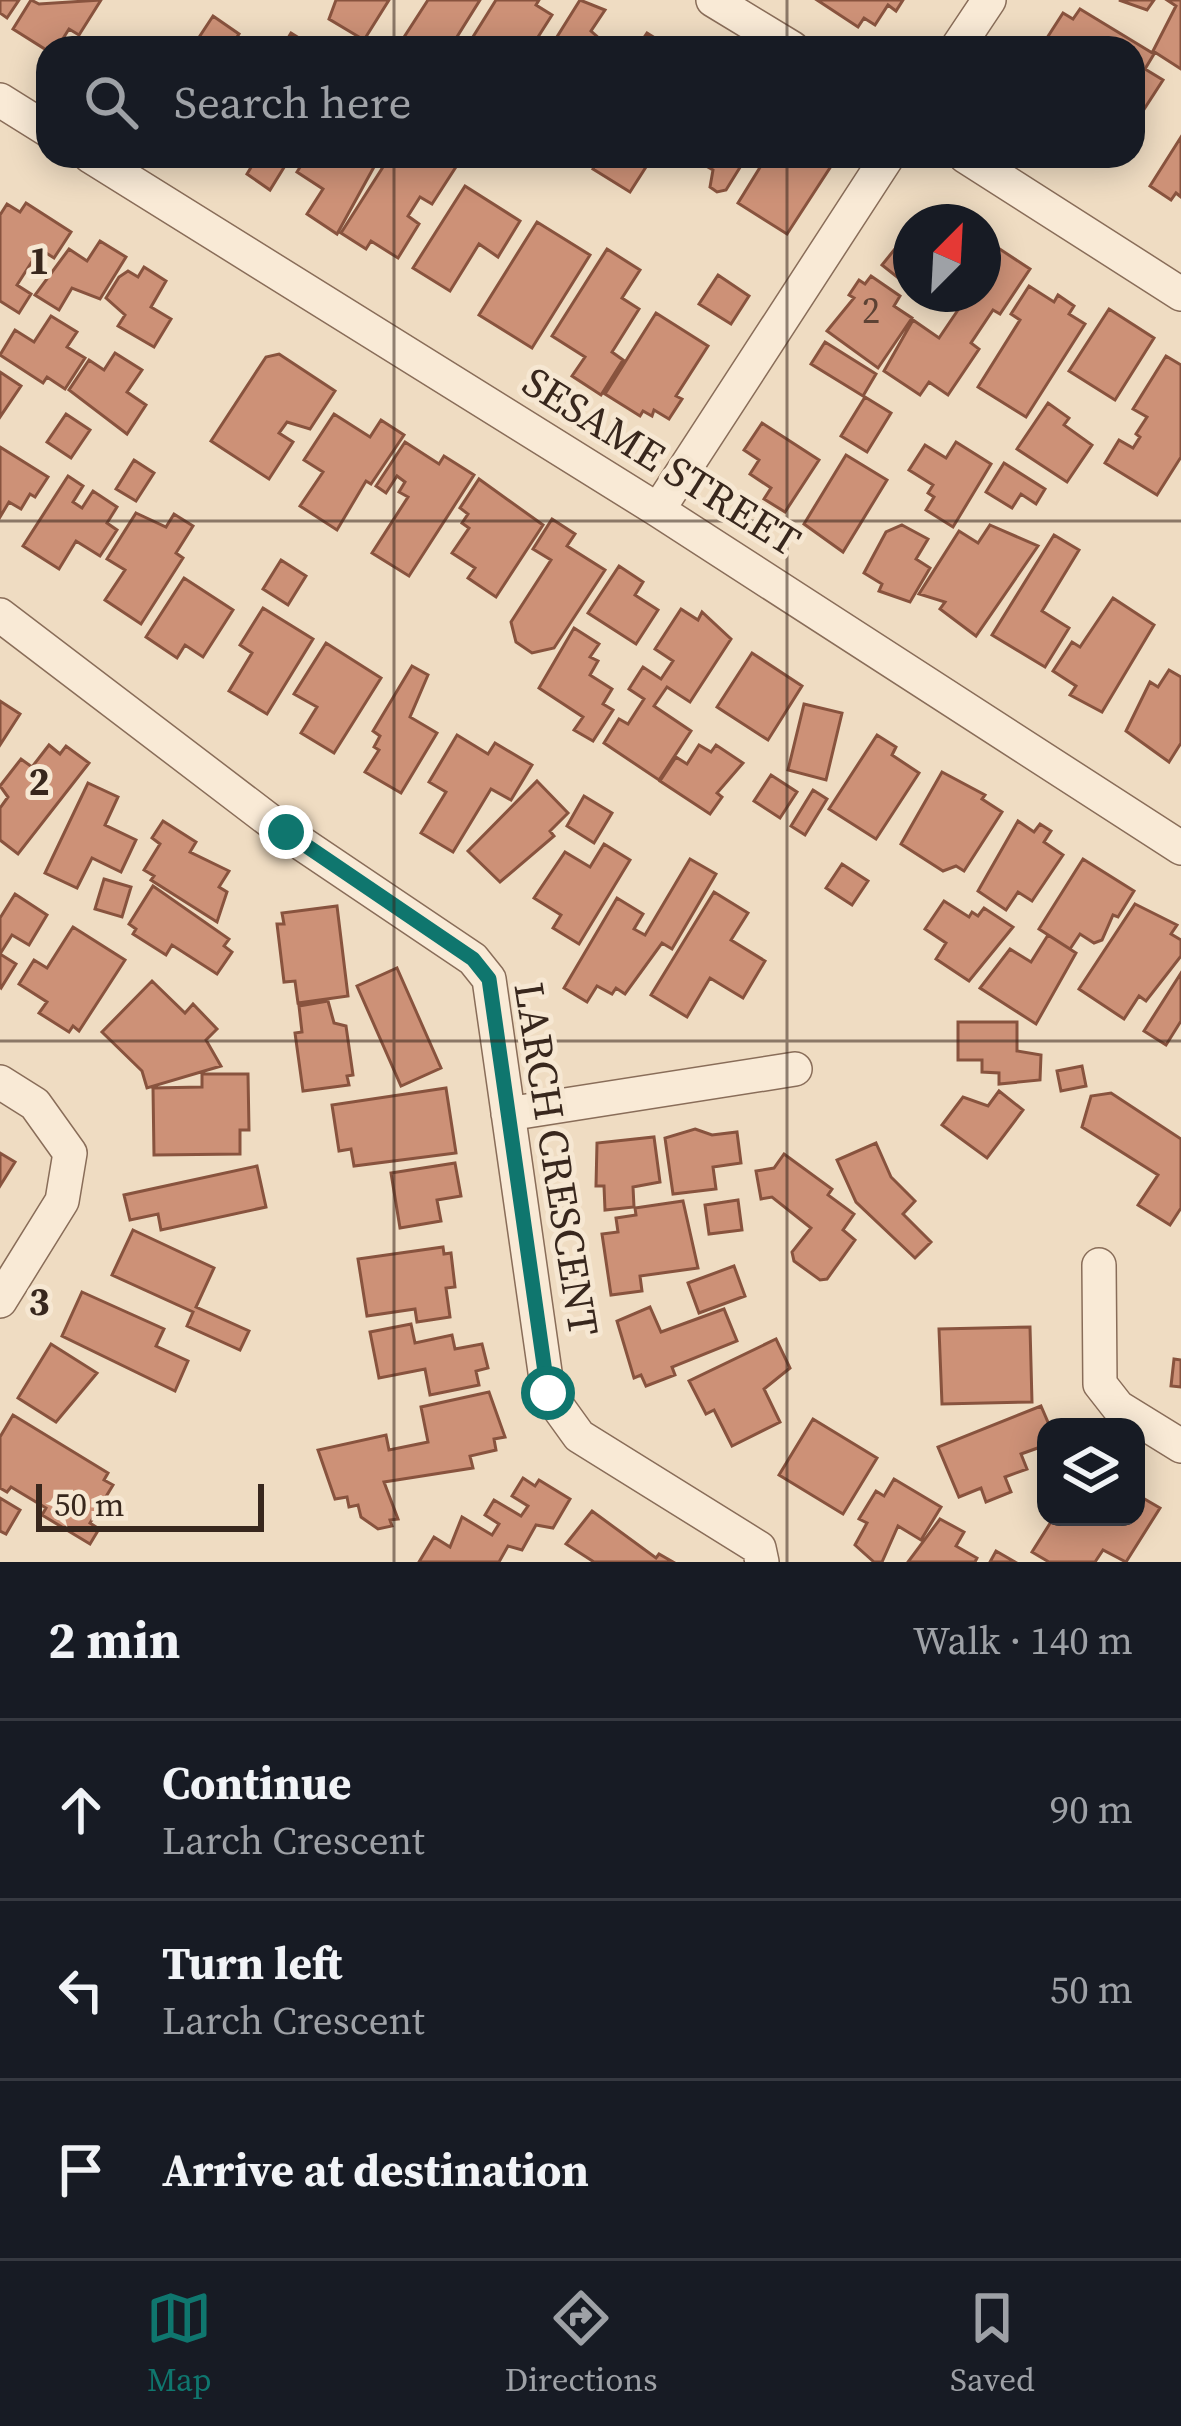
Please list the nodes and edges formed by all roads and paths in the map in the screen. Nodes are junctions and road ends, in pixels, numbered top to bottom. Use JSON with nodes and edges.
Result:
{"nodes":[{"id":1,"x":713,"y":0,"type":"edge"},
{"id":2,"x":988,"y":0,"type":"edge"},
{"id":3,"x":772,"y":36,"type":"edge"},
{"id":4,"x":965,"y":36,"type":"edge"},
{"id":5,"x":0,"y":100,"type":"edge"},
{"id":6,"x":36,"y":122,"type":"edge"},
{"id":7,"x":109,"y":168,"type":"edge"},
{"id":8,"x":880,"y":168,"type":"edge"},
{"id":9,"x":984,"y":168,"type":"edge"},
{"id":10,"x":1181,"y":294,"type":"edge"},
{"id":11,"x":658,"y":510,"type":"junction"},
{"id":12,"x":0,"y":615,"type":"edge"},
{"id":13,"x":1181,"y":848,"type":"edge"},
{"id":14,"x":795,"y":1069,"type":"dead end"},
{"id":15,"x":0,"y":1082,"type":"edge"},
{"id":16,"x":508,"y":1114,"type":"junction"},
{"id":17,"x":1099,"y":1265,"type":"dead end"},
{"id":18,"x":0,"y":1301,"type":"edge"},
{"id":19,"x":1181,"y":1446,"type":"edge"},
{"id":20,"x":762,"y":1562,"type":"edge"}],
"edges":[{"from":1,"to":3,"type":"street"},
{"from":2,"to":4,"type":"street"},
{"from":5,"to":6,"type":"street"},
{"from":7,"to":11,"type":"street","name":"SESAME STREET"},
{"from":8,"to":11,"type":"street"},
{"from":9,"to":10,"type":"street"},
{"from":11,"to":13,"type":"street","name":"SESAME STREET"},
{"from":12,"to":16,"type":"street","name":"LARCH CRESCENT"},
{"from":14,"to":16,"type":"street"},
{"from":15,"to":18,"type":"street"},
{"from":16,"to":20,"type":"street","name":"LARCH CRESCENT"},
{"from":17,"to":19,"type":"street"}]}
